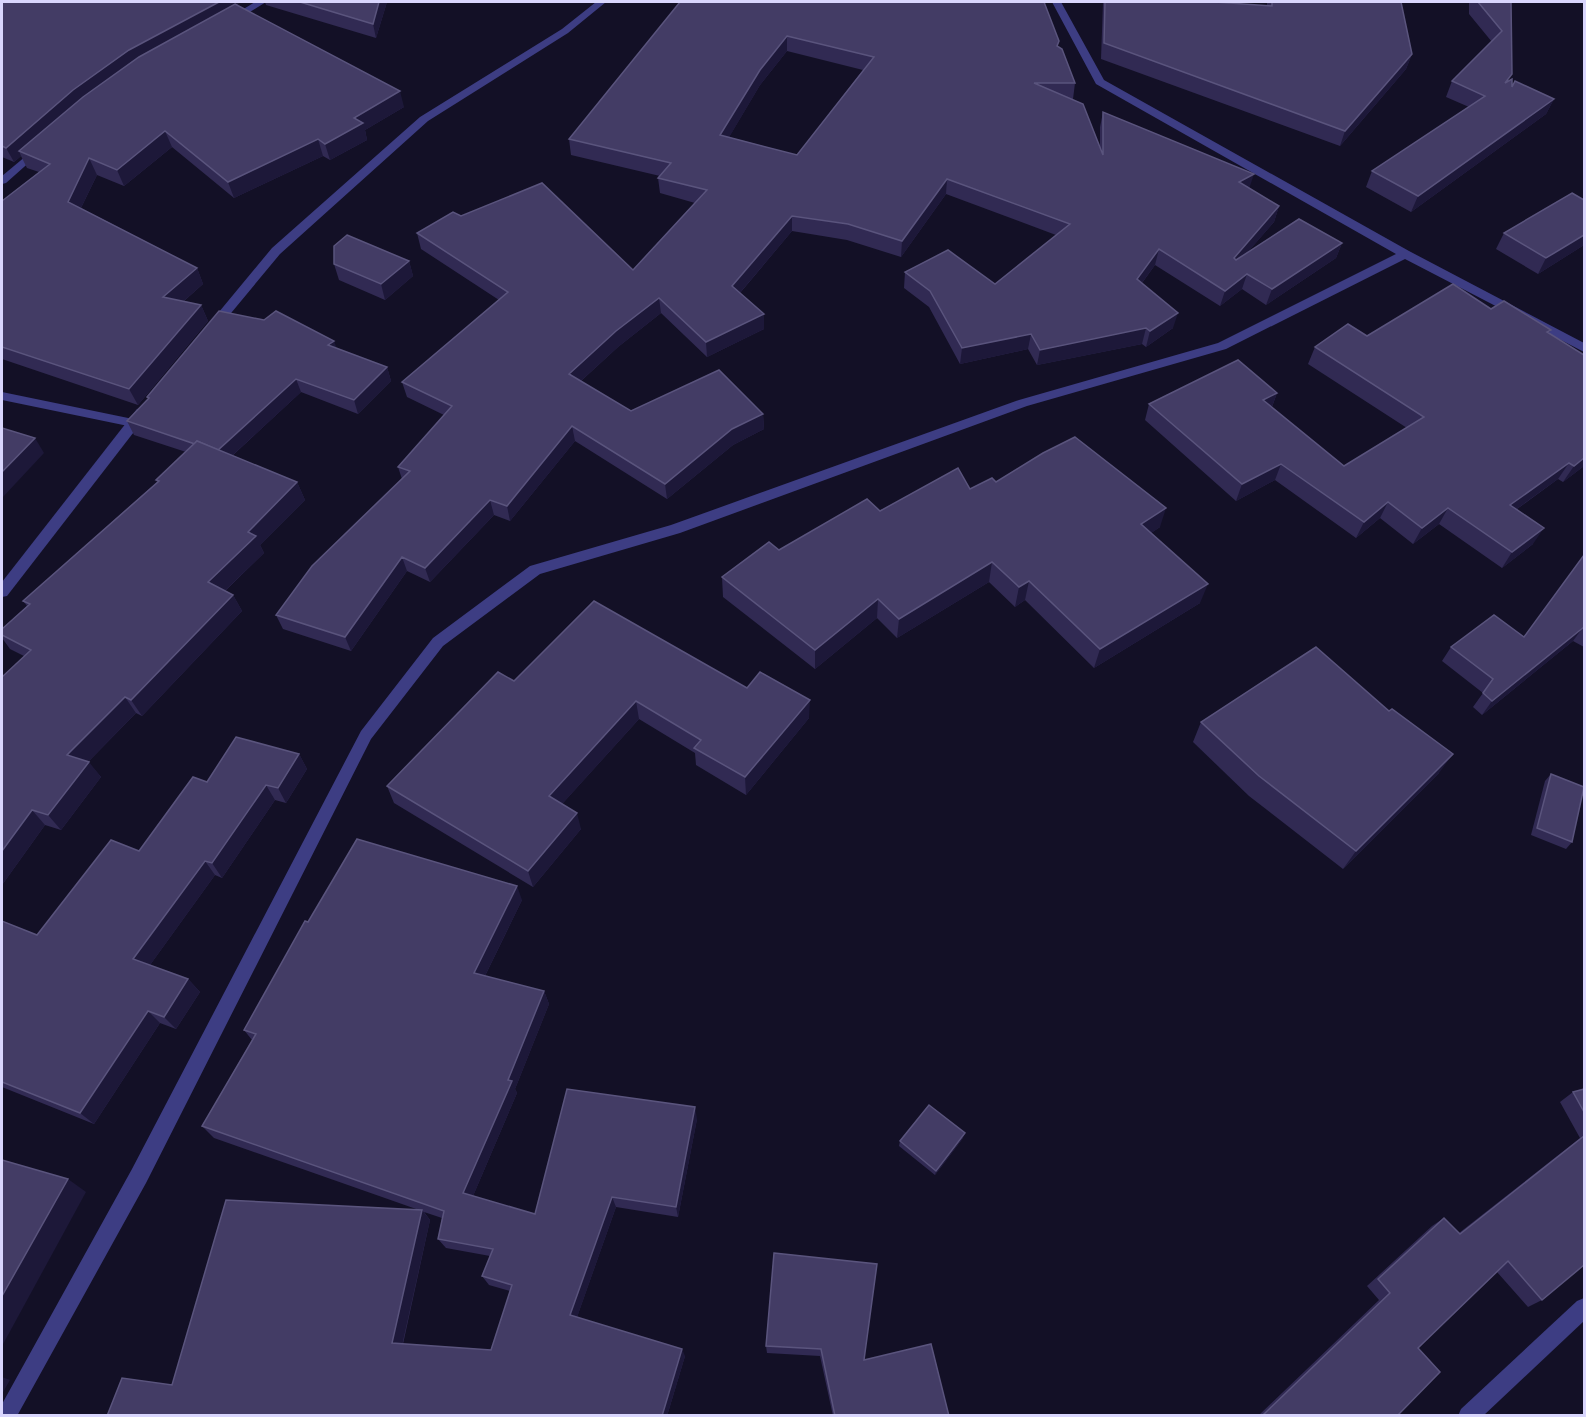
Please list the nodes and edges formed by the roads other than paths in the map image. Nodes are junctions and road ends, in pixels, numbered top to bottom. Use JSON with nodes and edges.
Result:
{"nodes":[{"id":1,"x":261,"y":2,"type":"edge"},
{"id":2,"x":601,"y":2,"type":"edge"},
{"id":3,"x":1056,"y":2,"type":"edge"},
{"id":4,"x":220,"y":26,"type":"edge"},
{"id":5,"x":43,"y":145,"type":"edge"},
{"id":6,"x":2,"y":181,"type":"edge"},
{"id":7,"x":1405,"y":254,"type":"junction"},
{"id":8,"x":208,"y":332,"type":"edge"},
{"id":9,"x":1584,"y":348,"type":"edge"},
{"id":10,"x":2,"y":396,"type":"edge"},
{"id":11,"x":148,"y":405,"type":"edge"},
{"id":12,"x":134,"y":423,"type":"junction"},
{"id":13,"x":2,"y":592,"type":"edge"},
{"id":14,"x":1584,"y":1308,"type":"edge"},
{"id":15,"x":6,"y":1416,"type":"edge"},
{"id":16,"x":1468,"y":1416,"type":"edge"}],
"edges":[{"from":1,"to":4,"type":"street"},
{"from":2,"to":8,"type":"street"},
{"from":3,"to":7,"type":"street"},
{"from":5,"to":6,"type":"street"},
{"from":7,"to":9,"type":"street"},
{"from":7,"to":15,"type":"street"},
{"from":10,"to":12,"type":"street"},
{"from":11,"to":12,"type":"street"},
{"from":12,"to":13,"type":"street"},
{"from":14,"to":16,"type":"street"}]}
